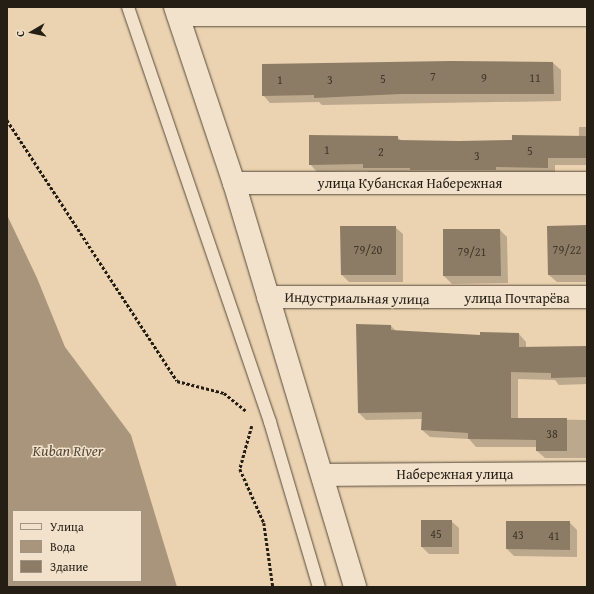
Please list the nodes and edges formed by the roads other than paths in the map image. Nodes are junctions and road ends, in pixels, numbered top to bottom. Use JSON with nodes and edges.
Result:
{"nodes":[{"id":1,"x":128,"y":7,"type":"edge"},
{"id":2,"x":177,"y":11,"type":"edge"},
{"id":3,"x":587,"y":15,"type":"edge"},
{"id":4,"x":234,"y":183,"type":"junction"},
{"id":5,"x":587,"y":183,"type":"edge"},
{"id":6,"x":268,"y":297,"type":"junction"},
{"id":7,"x":587,"y":297,"type":"edge"},
{"id":8,"x":446,"y":298,"type":"joint"},
{"id":9,"x":587,"y":474,"type":"edge"},
{"id":10,"x":323,"y":475,"type":"junction"},
{"id":11,"x":320,"y":587,"type":"edge"},
{"id":12,"x":355,"y":587,"type":"edge"}],
"edges":[{"from":1,"to":11,"type":"lane"},
{"from":2,"to":3,"type":"street"},
{"from":2,"to":4,"type":"street"},
{"from":4,"to":5,"type":"street","name":"улица Кубанская Набережная"},
{"from":4,"to":6,"type":"street"},
{"from":6,"to":8,"type":"street","name":"Индустриальная улица"},
{"from":6,"to":10,"type":"street"},
{"from":7,"to":8,"type":"street","name":"улица Почтарёва"},
{"from":9,"to":10,"type":"street","name":"Набережная улица"},
{"from":10,"to":12,"type":"street"}]}
